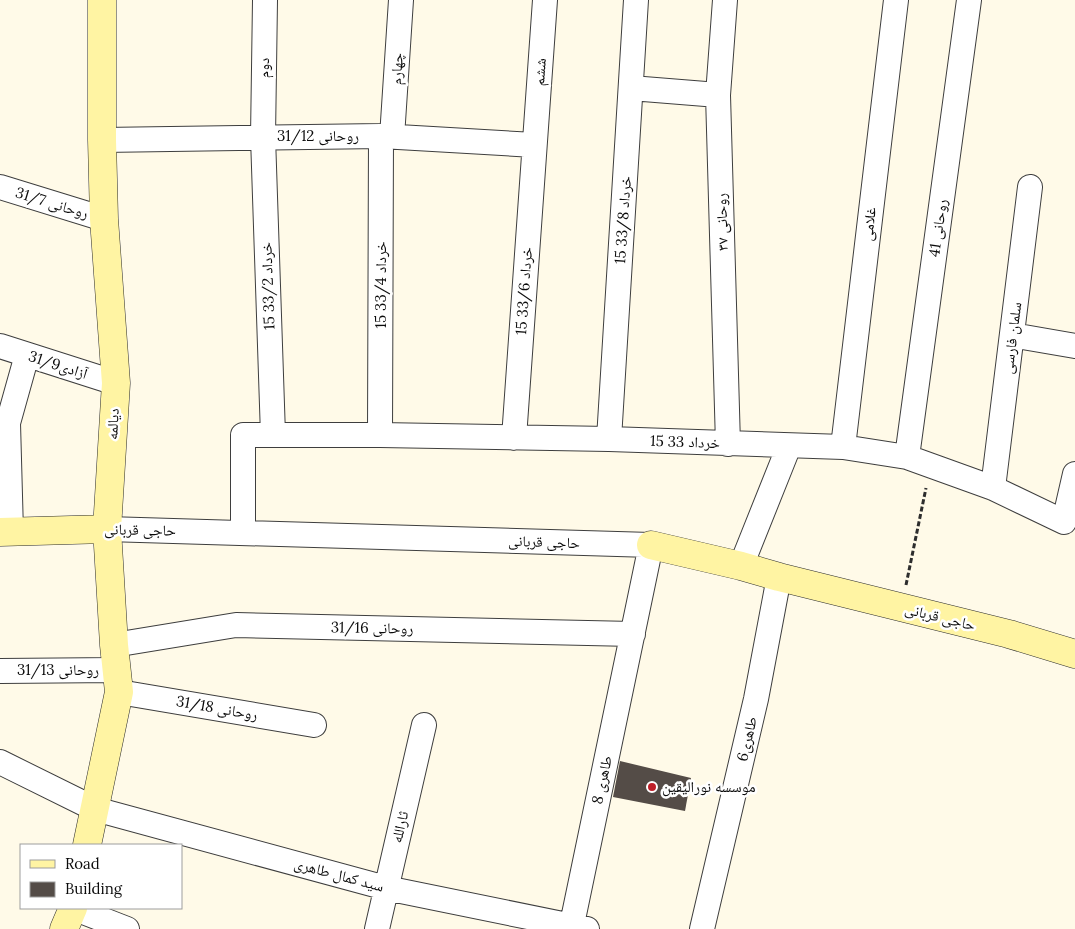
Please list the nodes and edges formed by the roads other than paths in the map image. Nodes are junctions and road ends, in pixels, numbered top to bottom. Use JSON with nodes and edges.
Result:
{"nodes":[{"id":1,"x":102,"y":0,"type":"edge"},
{"id":2,"x":265,"y":0,"type":"edge"},
{"id":3,"x":401,"y":0,"type":"edge"},
{"id":4,"x":545,"y":0,"type":"edge"},
{"id":5,"x":636,"y":0,"type":"edge"},
{"id":6,"x":725,"y":0,"type":"edge"},
{"id":7,"x":896,"y":0,"type":"edge"},
{"id":8,"x":969,"y":0,"type":"edge"},
{"id":9,"x":631,"y":88,"type":"junction"},
{"id":10,"x":718,"y":95,"type":"junction"},
{"id":11,"x":263,"y":136,"type":"junction"},
{"id":12,"x":387,"y":136,"type":"junction"},
{"id":13,"x":102,"y":140,"type":"junction"},
{"id":14,"x":534,"y":145,"type":"junction"},
{"id":15,"x":0,"y":187,"type":"edge"},
{"id":16,"x":1030,"y":187,"type":"dead end"},
{"id":17,"x":104,"y":219,"type":"junction"},
{"id":18,"x":1012,"y":335,"type":"junction"},
{"id":19,"x":0,"y":346,"type":"edge"},
{"id":20,"x":1075,"y":346,"type":"edge"},
{"id":21,"x":27,"y":355,"type":"junction"},
{"id":22,"x":116,"y":383,"type":"junction"},
{"id":23,"x":273,"y":435,"type":"junction"},
{"id":24,"x":380,"y":435,"type":"junction"},
{"id":25,"x":514,"y":438,"type":"junction"},
{"id":26,"x":609,"y":440,"type":"junction"},
{"id":27,"x":728,"y":444,"type":"junction"},
{"id":28,"x":788,"y":446,"type":"junction"},
{"id":29,"x":843,"y":447,"type":"junction"},
{"id":30,"x":907,"y":457,"type":"junction"},
{"id":31,"x":1075,"y":474,"type":"edge"},
{"id":32,"x":993,"y":488,"type":"junction"},
{"id":33,"x":107,"y":529,"type":"junction"},
{"id":34,"x":5,"y":532,"type":"edge"},
{"id":35,"x":243,"y":532,"type":"junction"},
{"id":36,"x":651,"y":545,"type":"junction"},
{"id":37,"x":741,"y":566,"type":"junction"},
{"id":38,"x":779,"y":577,"type":"junction"},
{"id":39,"x":633,"y":634,"type":"junction"},
{"id":40,"x":1075,"y":654,"type":"edge"},
{"id":41,"x":116,"y":669,"type":"junction"},
{"id":42,"x":0,"y":671,"type":"edge"},
{"id":43,"x":424,"y":724,"type":"dead end"},
{"id":44,"x":314,"y":725,"type":"dead end"},
{"id":45,"x":0,"y":762,"type":"edge"},
{"id":46,"x":95,"y":809,"type":"junction"},
{"id":47,"x":87,"y":844,"type":"edge"},
{"id":48,"x":386,"y":888,"type":"junction"},
{"id":49,"x":73,"y":909,"type":"edge"},
{"id":50,"x":76,"y":909,"type":"edge"},
{"id":51,"x":576,"y":928,"type":"edge"},
{"id":52,"x":64,"y":929,"type":"edge"},
{"id":53,"x":127,"y":929,"type":"edge"},
{"id":54,"x":377,"y":929,"type":"edge"},
{"id":55,"x":702,"y":929,"type":"edge"}],
"edges":[{"from":1,"to":13,"type":"main road","name":"دیالمه"},
{"from":2,"to":11,"type":"street","name":"دوم"},
{"from":3,"to":12,"type":"street","name":"چهارم"},
{"from":4,"to":14,"type":"street","name":"ششم"},
{"from":5,"to":9,"type":"street","name":"15 خرداد 33/8"},
{"from":6,"to":10,"type":"street","name":"روحانی ۳۷"},
{"from":7,"to":29,"type":"street","name":"غلامی"},
{"from":8,"to":30,"type":"street","name":"روحانی 41"},
{"from":9,"to":10,"type":"street"},
{"from":9,"to":26,"type":"street","name":"15 خرداد 33/8"},
{"from":10,"to":27,"type":"street","name":"روحانی ۳۷"},
{"from":11,"to":12,"type":"street","name":"روحانی 31/12"},
{"from":11,"to":13,"type":"street","name":"روحانی 31/12"},
{"from":11,"to":23,"type":"street","name":"15 خرداد 33/2"},
{"from":12,"to":14,"type":"street","name":"روحانی 31/12"},
{"from":12,"to":24,"type":"street","name":"15 خرداد 33/4"},
{"from":13,"to":17,"type":"main road","name":"دیالمه"},
{"from":14,"to":25,"type":"street","name":"15 خرداد 33/6"},
{"from":15,"to":17,"type":"street","name":"روحانی 31/7"},
{"from":16,"to":18,"type":"street","name":"سلمان فارسی"},
{"from":17,"to":22,"type":"main road","name":"دیالمه"},
{"from":18,"to":20,"type":"street"},
{"from":18,"to":32,"type":"street","name":"سلمان فارسی"},
{"from":19,"to":21,"type":"street","name":"آزادی31/9"},
{"from":21,"to":22,"type":"street","name":"آزادی31/9"},
{"from":21,"to":34,"type":"street"},
{"from":22,"to":33,"type":"main road","name":"دیالمه"},
{"from":23,"to":24,"type":"street","name":"15 خرداد 33"},
{"from":23,"to":35,"type":"street","name":"15 خرداد 33"},
{"from":24,"to":25,"type":"street","name":"15 خرداد 33"},
{"from":25,"to":26,"type":"street","name":"15 خرداد 33"},
{"from":26,"to":27,"type":"street","name":"15 خرداد 33"},
{"from":27,"to":28,"type":"street","name":"15 خرداد 33"},
{"from":28,"to":29,"type":"street","name":"15 خرداد 33"},
{"from":28,"to":37,"type":"street"},
{"from":29,"to":30,"type":"street","name":"15 خرداد 33"},
{"from":30,"to":32,"type":"street","name":"15 خرداد 33"},
{"from":31,"to":32,"type":"street","name":"15 خرداد 33"},
{"from":33,"to":34,"type":"main road","name":"حاجی قربانی"},
{"from":33,"to":35,"type":"street","name":"حاجی قربانی"},
{"from":33,"to":41,"type":"main road","name":"دیالمه"},
{"from":35,"to":36,"type":"street","name":"حاجی قربانی"},
{"from":36,"to":37,"type":"main road","name":"حاجی قربانی"},
{"from":36,"to":39,"type":"street","name":"طاهری 8"},
{"from":37,"to":38,"type":"main road","name":"حاجی قربانی"},
{"from":38,"to":40,"type":"main road","name":"حاجی قربانی"},
{"from":38,"to":55,"type":"street","name":"طاهری6"},
{"from":39,"to":41,"type":"street","name":"روحانی 31/16"},
{"from":39,"to":51,"type":"street","name":"طاهری 8"},
{"from":41,"to":42,"type":"street","name":"روحانی 31/13"},
{"from":41,"to":44,"type":"street","name":"روحانی 31/18"},
{"from":41,"to":46,"type":"main road","name":"دیالمه"},
{"from":43,"to":48,"type":"street","name":"ثارالله"},
{"from":45,"to":46,"type":"street","name":"سید کمال طاهری"},
{"from":46,"to":47,"type":"main road","name":"دیالمه"},
{"from":46,"to":48,"type":"street","name":"سید کمال طاهری"},
{"from":48,"to":51,"type":"street","name":"سید کمال طاهری"},
{"from":48,"to":54,"type":"street","name":"ثارالله"},
{"from":49,"to":52,"type":"main road"},
{"from":50,"to":53,"type":"street"}]}
